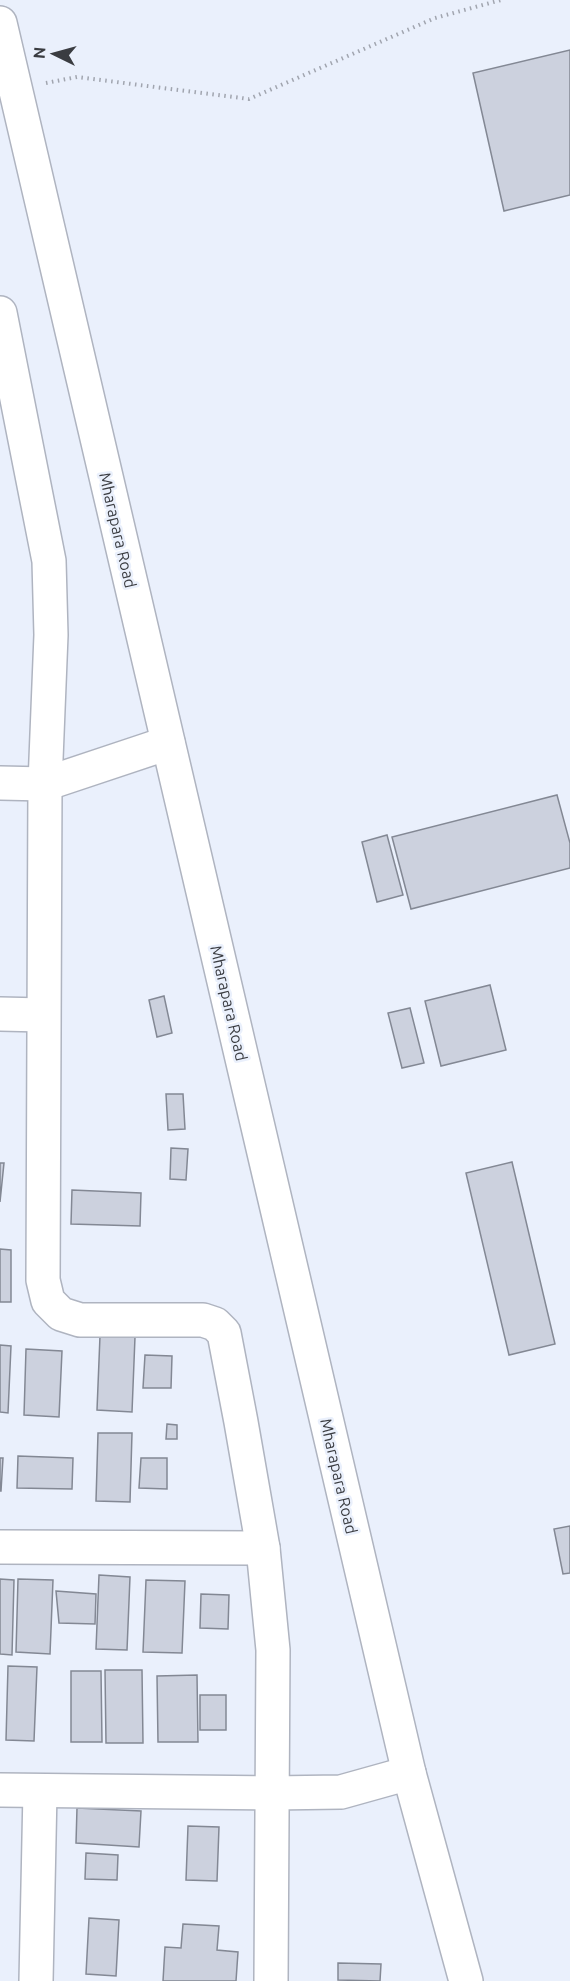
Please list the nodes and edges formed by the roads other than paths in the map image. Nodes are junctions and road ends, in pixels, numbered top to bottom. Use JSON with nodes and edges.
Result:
{"nodes":[{"id":1,"x":0,"y":23,"type":"edge"},
{"id":2,"x":0,"y":313,"type":"edge"},
{"id":3,"x":168,"y":743,"type":"junction"},
{"id":4,"x":0,"y":783,"type":"edge"},
{"id":5,"x":45,"y":784,"type":"junction"},
{"id":6,"x":0,"y":1014,"type":"edge"},
{"id":7,"x":43,"y":1015,"type":"junction"},
{"id":8,"x":0,"y":1547,"type":"edge"},
{"id":9,"x":263,"y":1548,"type":"junction"},
{"id":10,"x":409,"y":1773,"type":"junction"},
{"id":11,"x":0,"y":1790,"type":"edge"},
{"id":12,"x":40,"y":1791,"type":"junction"},
{"id":13,"x":272,"y":1793,"type":"junction"},
{"id":14,"x":36,"y":1981,"type":"edge"},
{"id":15,"x":271,"y":1981,"type":"edge"},
{"id":16,"x":466,"y":1981,"type":"edge"}],
"edges":[{"from":1,"to":3,"type":"street","name":"Mharapara Road"},
{"from":2,"to":5,"type":"street"},
{"from":3,"to":5,"type":"street"},
{"from":3,"to":10,"type":"street","name":"Mharapara Road"},
{"from":4,"to":5,"type":"street"},
{"from":5,"to":7,"type":"street"},
{"from":6,"to":7,"type":"street"},
{"from":7,"to":9,"type":"street"},
{"from":8,"to":9,"type":"street"},
{"from":9,"to":13,"type":"street"},
{"from":10,"to":13,"type":"street"},
{"from":10,"to":16,"type":"street","name":"Mharapara Road"},
{"from":11,"to":12,"type":"street"},
{"from":12,"to":13,"type":"street"},
{"from":12,"to":14,"type":"street"},
{"from":13,"to":15,"type":"street"}]}
